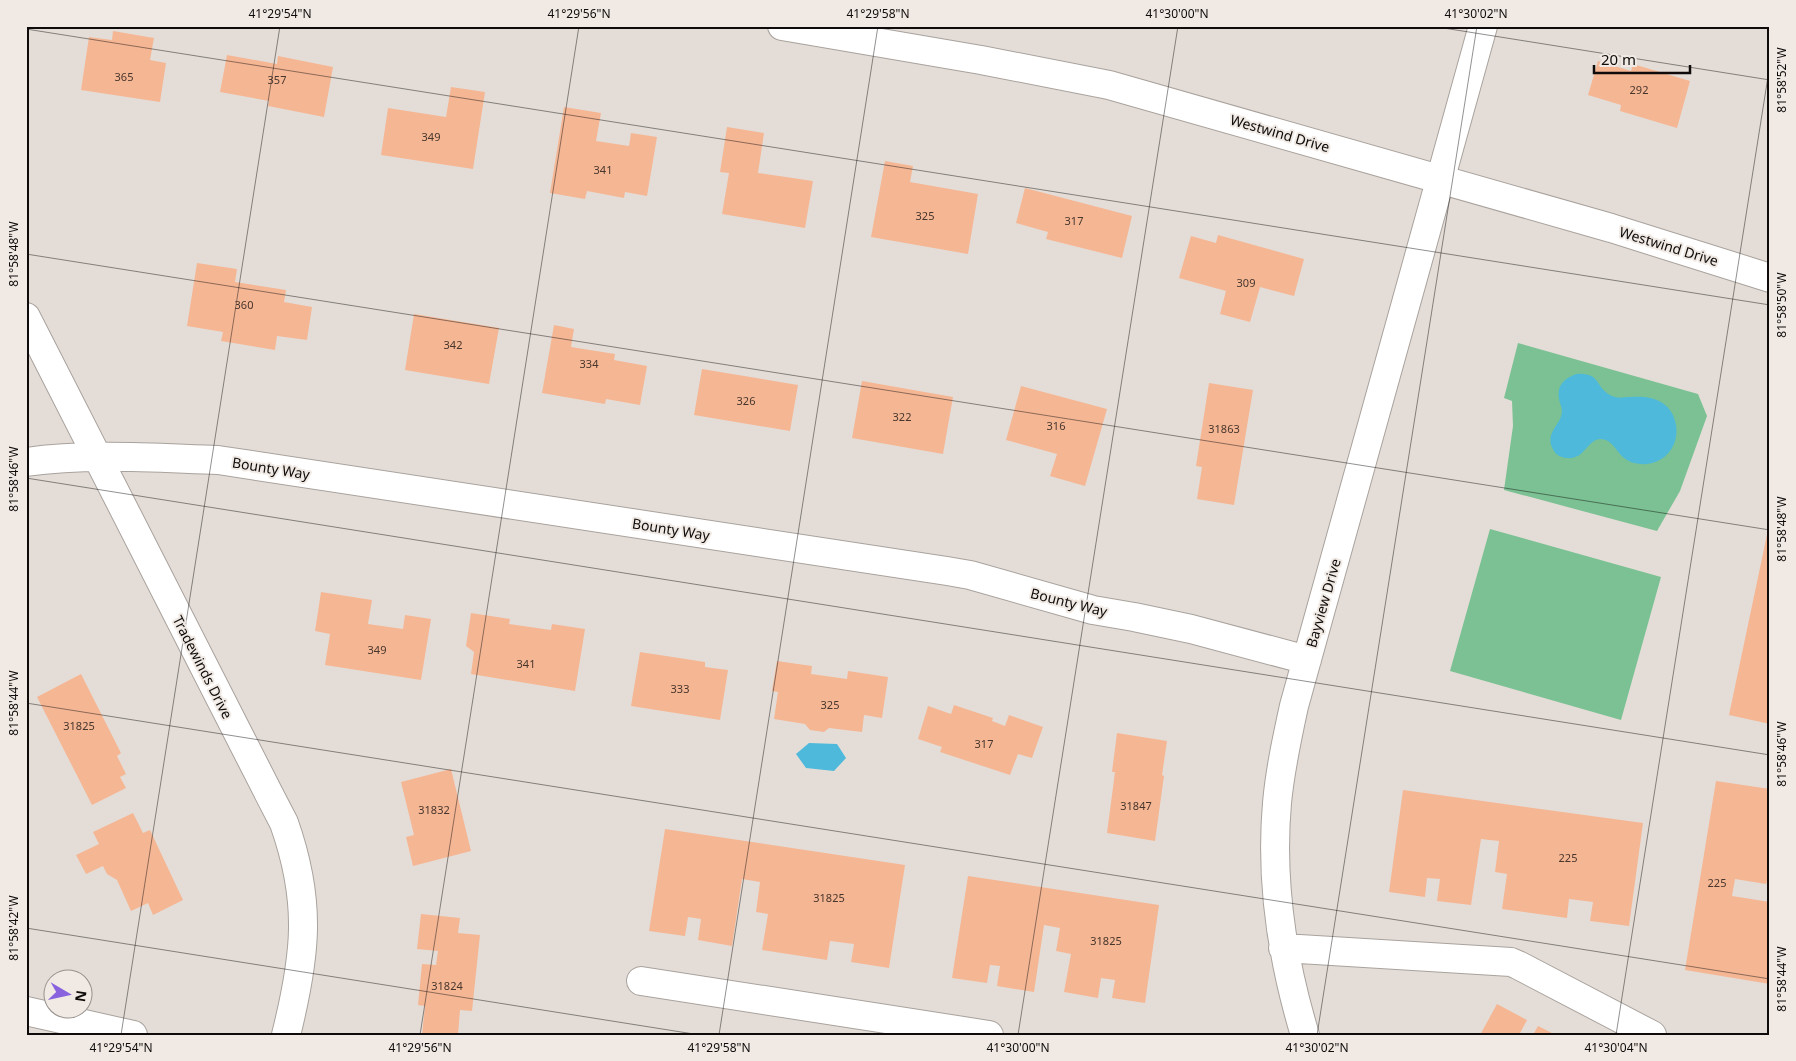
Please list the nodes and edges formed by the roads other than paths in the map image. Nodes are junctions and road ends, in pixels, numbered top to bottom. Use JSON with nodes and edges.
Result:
{"nodes":[{"id":1,"x":782,"y":26,"type":"edge"},
{"id":2,"x":1483,"y":26,"type":"edge"},
{"id":3,"x":1441,"y":179,"type":"junction"},
{"id":4,"x":1770,"y":278,"type":"edge"},
{"id":5,"x":26,"y":318,"type":"edge"},
{"id":6,"x":98,"y":456,"type":"junction"},
{"id":7,"x":26,"y":462,"type":"edge"},
{"id":8,"x":1307,"y":660,"type":"junction"},
{"id":9,"x":1283,"y":948,"type":"junction"},
{"id":10,"x":641,"y":981,"type":"dead end"},
{"id":11,"x":26,"y":1012,"type":"edge"},
{"id":12,"x":912,"y":1029,"type":"edge"},
{"id":13,"x":133,"y":1035,"type":"edge"},
{"id":14,"x":286,"y":1035,"type":"edge"},
{"id":15,"x":989,"y":1035,"type":"edge"},
{"id":16,"x":1305,"y":1035,"type":"edge"},
{"id":17,"x":1652,"y":1035,"type":"edge"}],
"edges":[{"from":1,"to":3,"type":"street","name":"Westwind Drive"},
{"from":2,"to":3,"type":"street","name":"Bayview Drive"},
{"from":3,"to":4,"type":"street","name":"Westwind Drive"},
{"from":3,"to":8,"type":"street","name":"Bayview Drive"},
{"from":5,"to":6,"type":"street","name":"Tradewinds Drive"},
{"from":6,"to":7,"type":"street","name":"Bounty Way"},
{"from":6,"to":8,"type":"street","name":"Bounty Way"},
{"from":6,"to":14,"type":"street","name":"Tradewinds Drive"},
{"from":8,"to":9,"type":"street","name":"Bayview Drive"},
{"from":9,"to":16,"type":"street","name":"Bayview Drive"},
{"from":9,"to":17,"type":"street"},
{"from":10,"to":12,"type":"street"},
{"from":11,"to":13,"type":"street"},
{"from":12,"to":15,"type":"street"}]}
